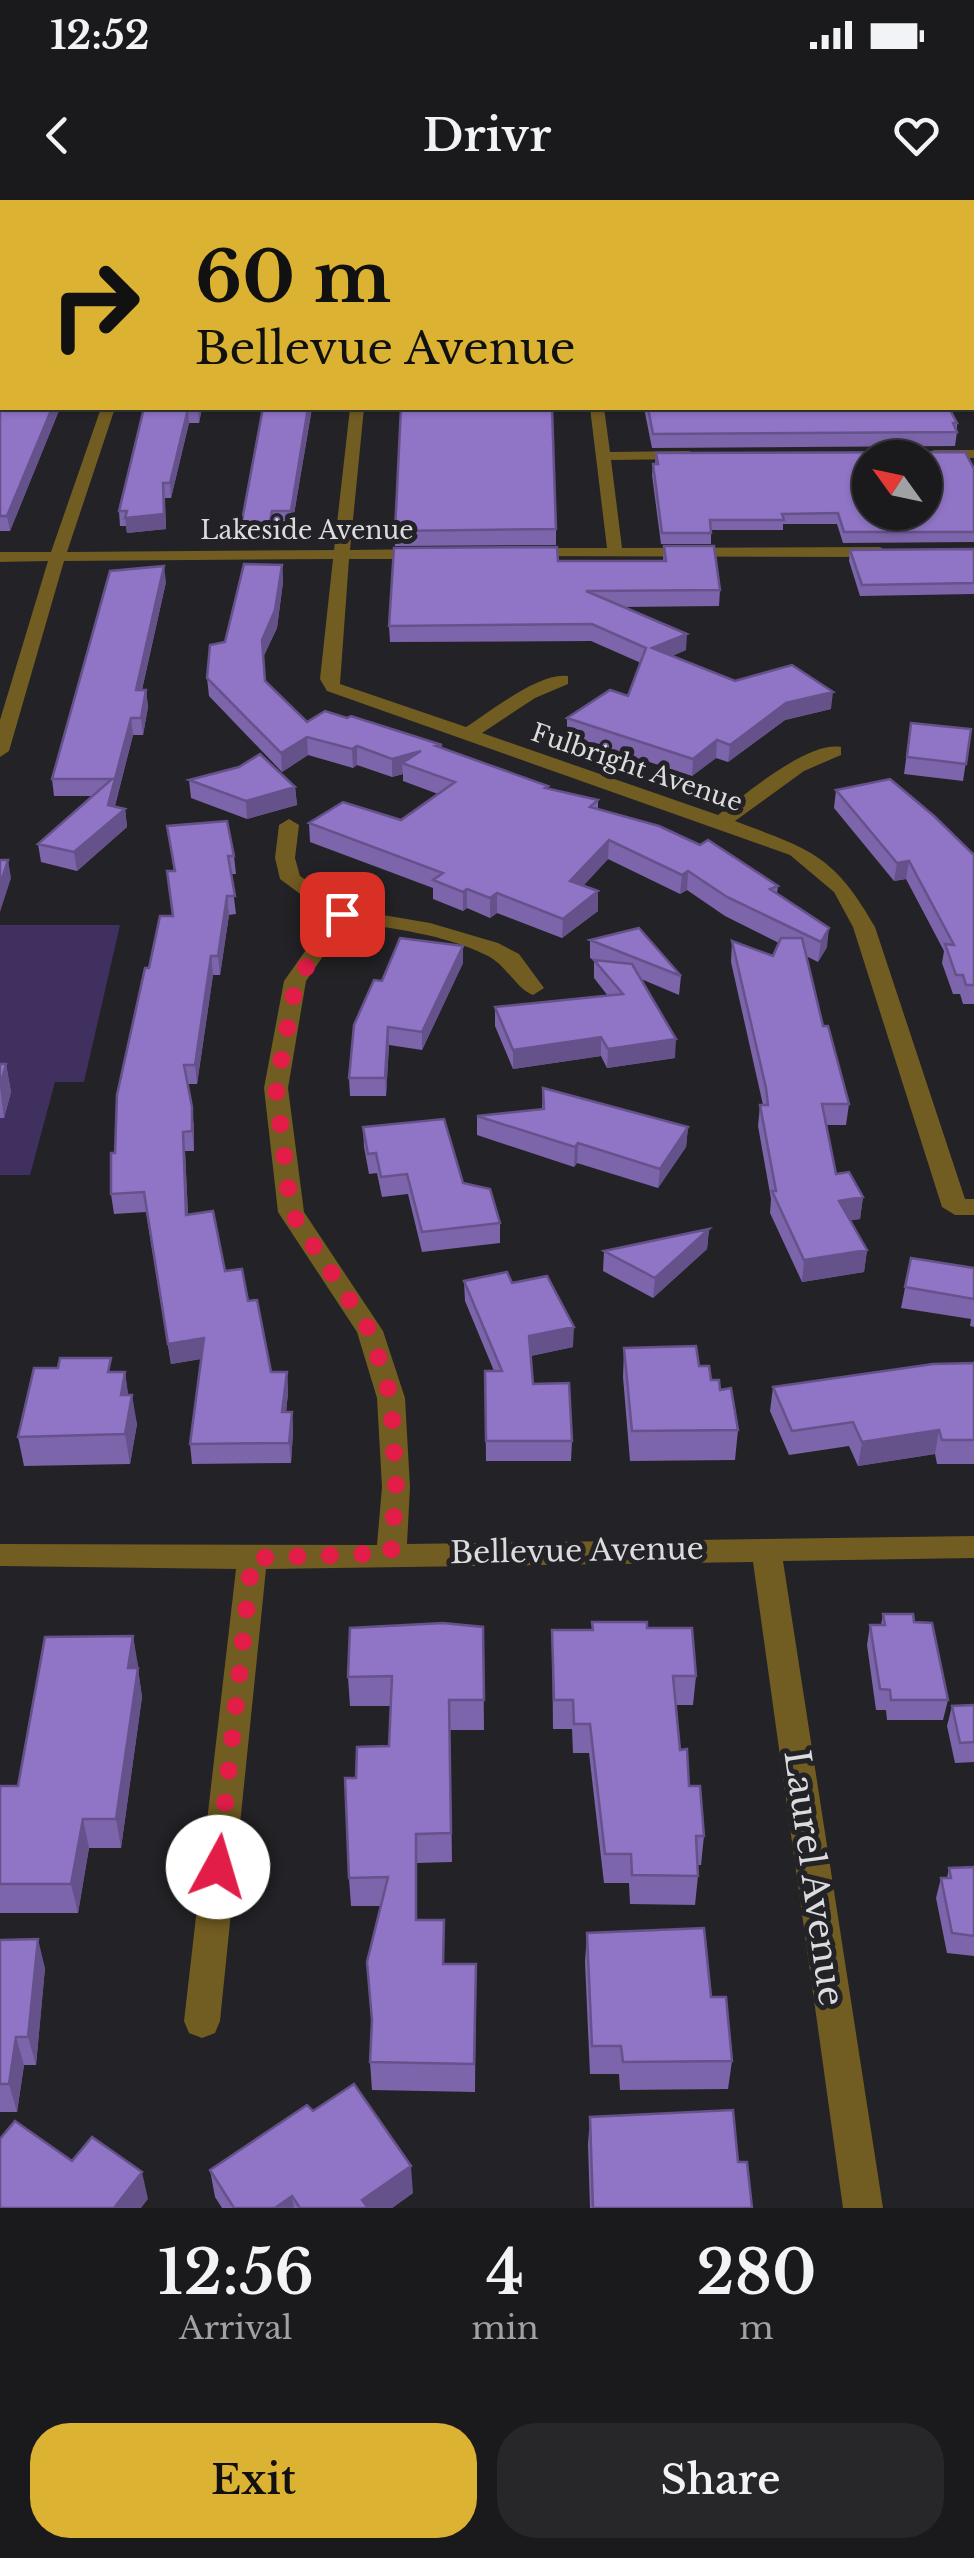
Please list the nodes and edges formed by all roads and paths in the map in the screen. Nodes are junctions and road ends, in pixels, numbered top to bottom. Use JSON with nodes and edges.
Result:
{"nodes":[{"id":1,"x":107,"y":410,"type":"edge"},
{"id":2,"x":357,"y":410,"type":"edge"},
{"id":3,"x":598,"y":410,"type":"edge"},
{"id":4,"x":942,"y":454,"type":"edge"},
{"id":5,"x":974,"y":454,"type":"edge"},
{"id":6,"x":701,"y":455,"type":"edge"},
{"id":7,"x":604,"y":456,"type":"junction"},
{"id":8,"x":615,"y":552,"type":"junction"},
{"id":9,"x":894,"y":552,"type":"edge"},
{"id":10,"x":498,"y":553,"type":"edge"},
{"id":11,"x":439,"y":554,"type":"edge"},
{"id":12,"x":341,"y":555,"type":"junction"},
{"id":13,"x":58,"y":556,"type":"junction"},
{"id":14,"x":0,"y":557,"type":"edge"},
{"id":15,"x":562,"y":680,"type":"dead end"},
{"id":16,"x":468,"y":734,"type":"junction"},
{"id":17,"x":0,"y":751,"type":"edge"},
{"id":18,"x":834,"y":751,"type":"dead end"},
{"id":19,"x":720,"y":822,"type":"junction"},
{"id":20,"x":289,"y":825,"type":"dead end"},
{"id":21,"x":342,"y":914,"type":"junction"},
{"id":22,"x":533,"y":988,"type":"dead end"},
{"id":23,"x":974,"y":1207,"type":"edge"},
{"id":24,"x":974,"y":1547,"type":"edge"},
{"id":25,"x":766,"y":1548,"type":"junction"},
{"id":26,"x":391,"y":1553,"type":"junction"},
{"id":27,"x":0,"y":1555,"type":"edge"},
{"id":28,"x":252,"y":1558,"type":"junction"},
{"id":29,"x":202,"y":2021,"type":"dead end"},
{"id":30,"x":863,"y":2208,"type":"edge"}],
"edges":[{"from":1,"to":13,"type":"street"},
{"from":2,"to":12,"type":"street","name":"Fulbright Avenue"},
{"from":3,"to":7,"type":"street"},
{"from":4,"to":5,"type":"street"},
{"from":6,"to":7,"type":"street"},
{"from":7,"to":8,"type":"street"},
{"from":8,"to":9,"type":"street"},
{"from":8,"to":10,"type":"street"},
{"from":11,"to":12,"type":"street","name":"Lakeside Avenue"},
{"from":12,"to":13,"type":"street","name":"Lakeside Avenue"},
{"from":12,"to":16,"type":"street","name":"Fulbright Avenue"},
{"from":13,"to":14,"type":"street","name":"Lakeside Avenue"},
{"from":13,"to":17,"type":"street"},
{"from":15,"to":16,"type":"street"},
{"from":16,"to":19,"type":"street","name":"Fulbright Avenue"},
{"from":18,"to":19,"type":"street"},
{"from":19,"to":23,"type":"street","name":"Fulbright Avenue"},
{"from":20,"to":21,"type":"street"},
{"from":21,"to":22,"type":"street"},
{"from":21,"to":26,"type":"street"},
{"from":24,"to":25,"type":"street","name":"Bellevue Avenue"},
{"from":25,"to":26,"type":"street","name":"Bellevue Avenue"},
{"from":25,"to":30,"type":"street","name":"Laurel Avenue"},
{"from":26,"to":28,"type":"street","name":"Bellevue Avenue"},
{"from":27,"to":28,"type":"street","name":"Bellevue Avenue"},
{"from":28,"to":29,"type":"street"}]}
